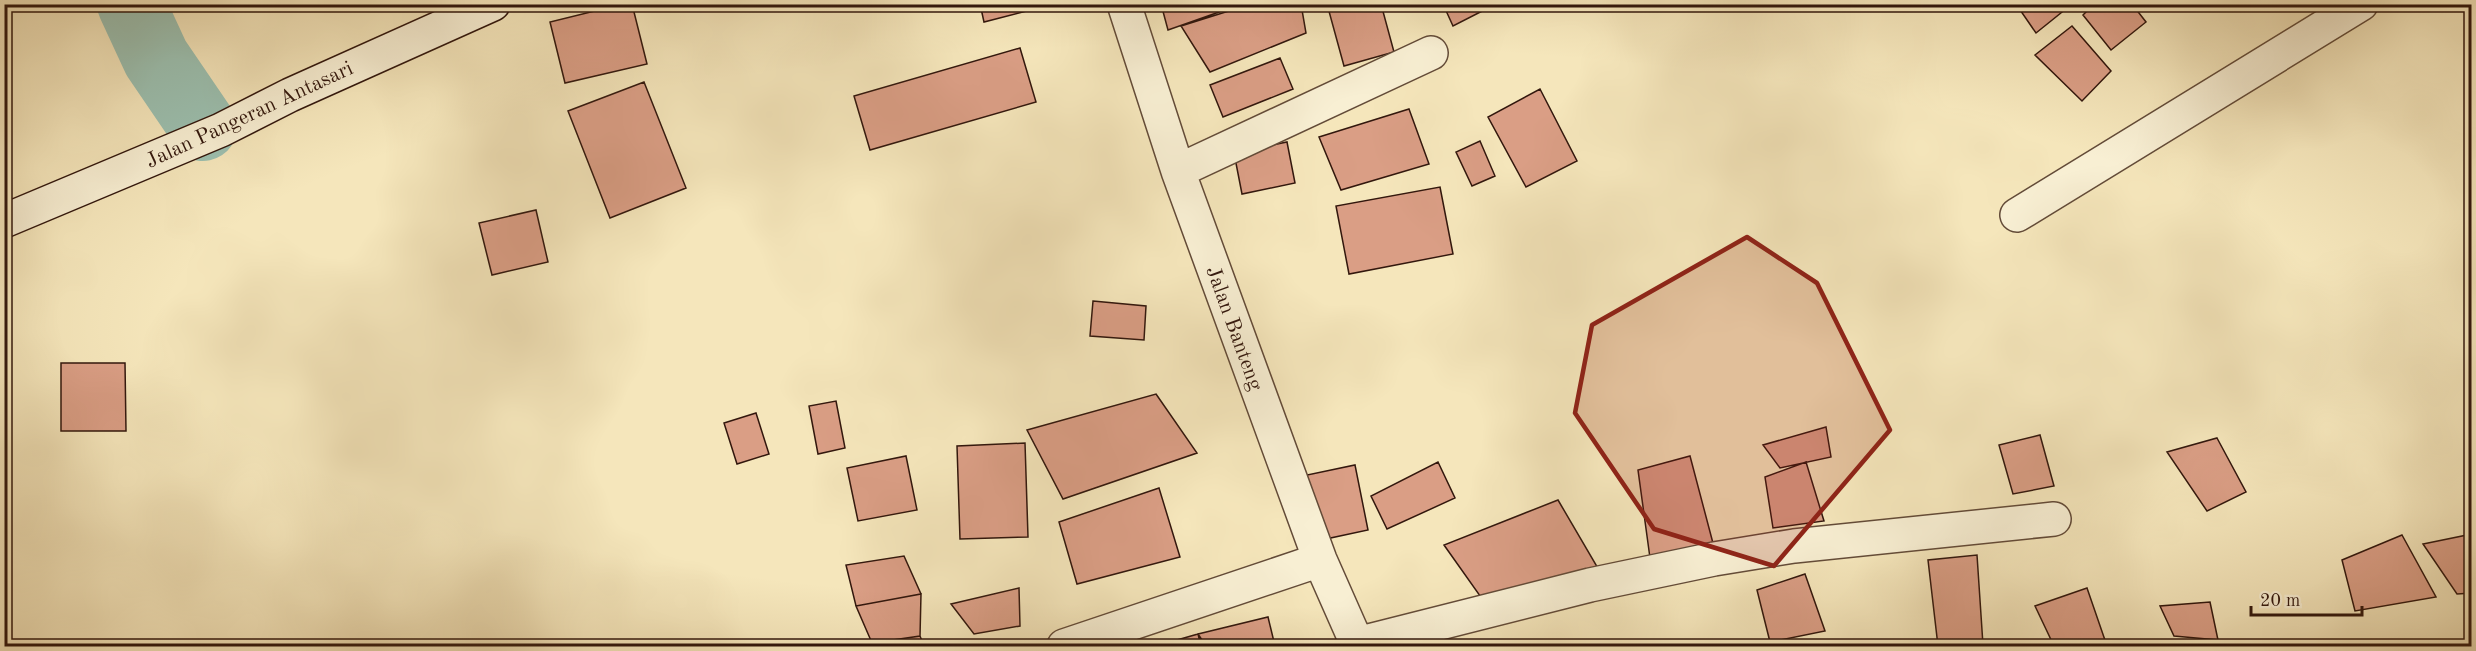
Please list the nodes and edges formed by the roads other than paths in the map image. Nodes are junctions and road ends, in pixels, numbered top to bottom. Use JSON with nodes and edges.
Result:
{"nodes":[{"id":1,"x":493,"y":4,"type":"edge"},
{"id":2,"x":1124,"y":4,"type":"edge"},
{"id":3,"x":2361,"y":4,"type":"edge"},
{"id":4,"x":1431,"y":53,"type":"dead end"},
{"id":5,"x":1178,"y":171,"type":"junction"},
{"id":6,"x":2017,"y":215,"type":"dead end"},
{"id":7,"x":4,"y":221,"type":"edge"},
{"id":8,"x":2054,"y":519,"type":"dead end"},
{"id":9,"x":1320,"y":560,"type":"junction"},
{"id":10,"x":1358,"y":645,"type":"edge"},
{"id":11,"x":1064,"y":646,"type":"edge"}],
"edges":[{"from":1,"to":7,"type":"street","name":"Jalan Pangeran Antasari"},
{"from":2,"to":5,"type":"street","name":"Jalan Banteng"},
{"from":3,"to":6,"type":"street"},
{"from":4,"to":5,"type":"street"},
{"from":5,"to":9,"type":"street","name":"Jalan Banteng"},
{"from":8,"to":10,"type":"street"},
{"from":9,"to":10,"type":"street","name":"Jalan Banteng"},
{"from":9,"to":11,"type":"street"}]}
